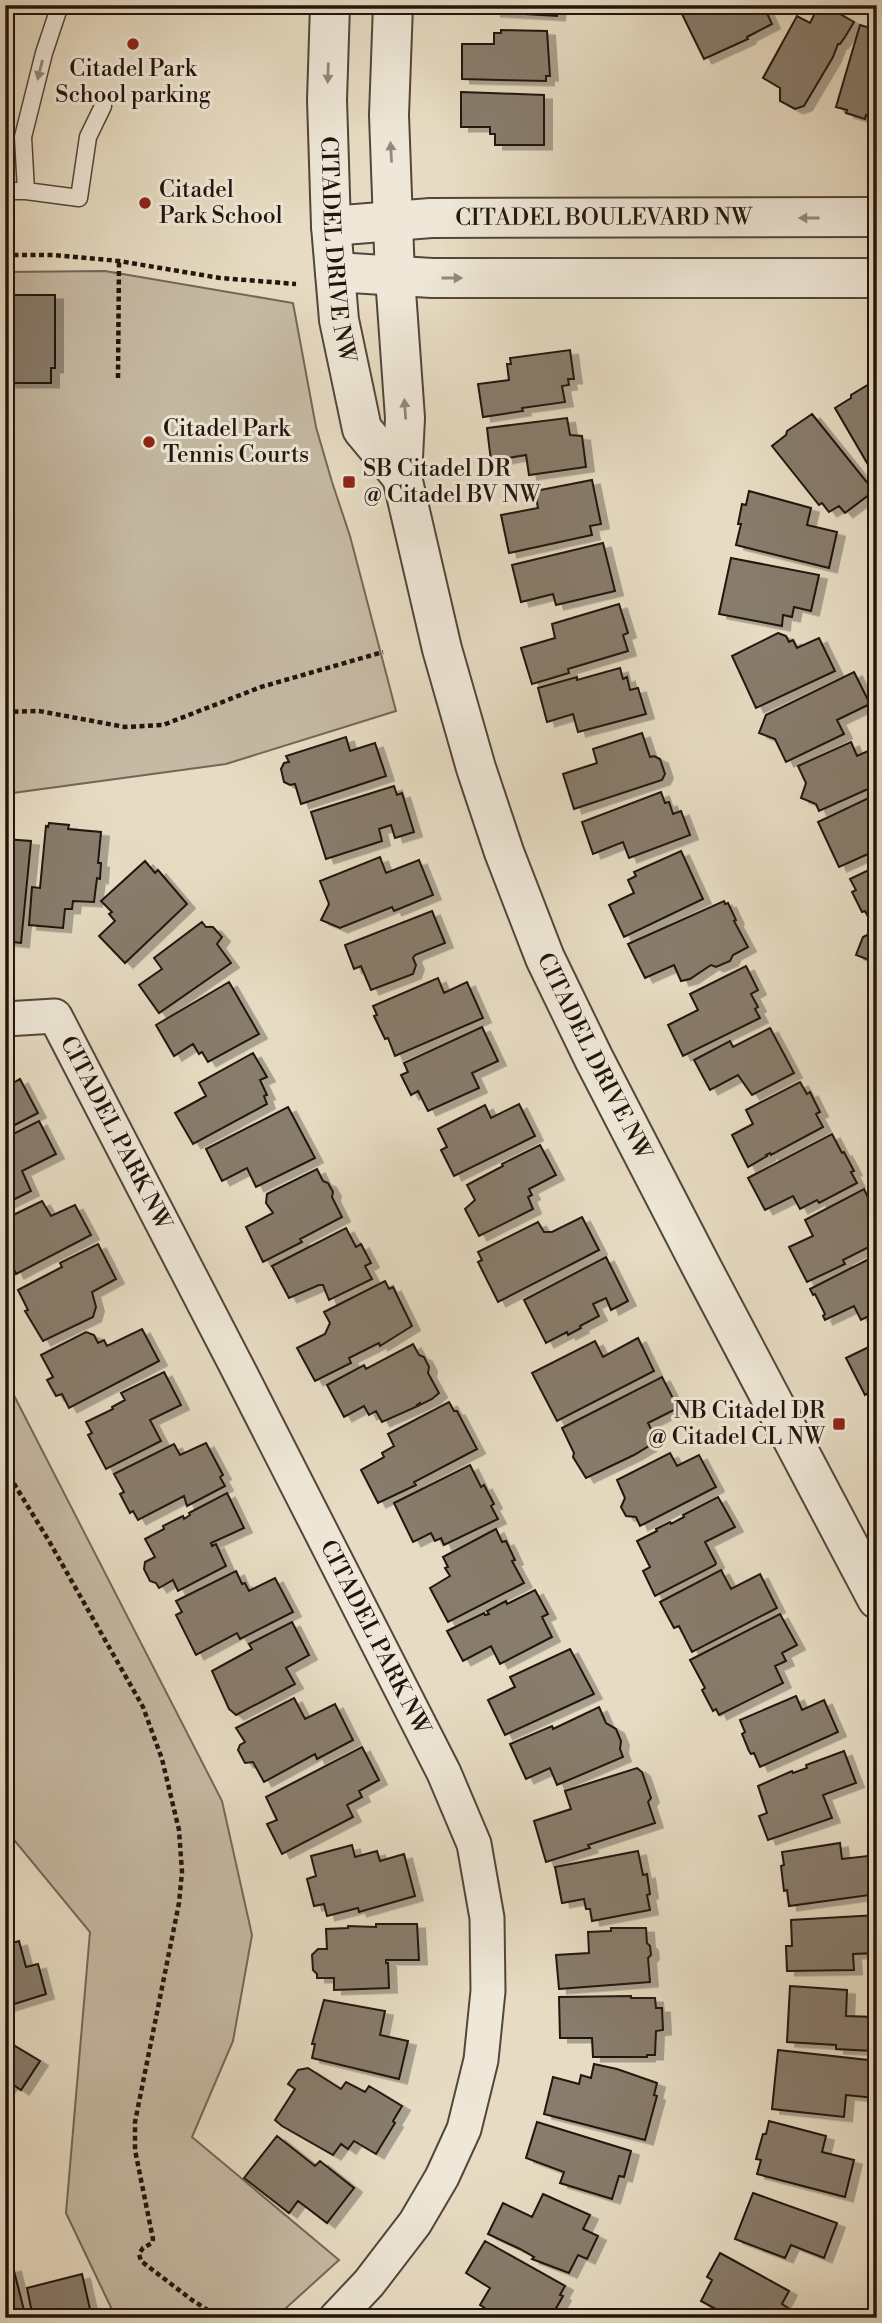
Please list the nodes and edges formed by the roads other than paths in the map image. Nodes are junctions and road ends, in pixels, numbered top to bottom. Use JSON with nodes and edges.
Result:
{"nodes":[{"id":1,"x":60,"y":5,"type":"edge"},
{"id":2,"x":330,"y":5,"type":"edge"},
{"id":3,"x":393,"y":5,"type":"edge"},
{"id":4,"x":103,"y":106,"type":"dead end"},
{"id":5,"x":5,"y":191,"type":"edge"},
{"id":6,"x":26,"y":191,"type":"junction"},
{"id":7,"x":877,"y":217,"type":"edge"},
{"id":8,"x":393,"y":220,"type":"junction"},
{"id":9,"x":331,"y":226,"type":"junction"},
{"id":10,"x":335,"y":272,"type":"junction"},
{"id":11,"x":395,"y":276,"type":"junction"},
{"id":12,"x":877,"y":278,"type":"edge"},
{"id":13,"x":402,"y":477,"type":"junction"},
{"id":14,"x":5,"y":1019,"type":"edge"},
{"id":15,"x":877,"y":1599,"type":"edge"},
{"id":16,"x":336,"y":2318,"type":"edge"}],
"edges":[{"from":1,"to":6,"type":"lane","one_way":true},
{"from":2,"to":9,"type":"street","name":"CITADEL DRIVE NW","one_way":true},
{"from":8,"to":3,"type":"street","name":"CITADEL DRIVE NW","one_way":true},
{"from":4,"to":6,"type":"lane"},
{"from":5,"to":6,"type":"lane"},
{"from":7,"to":8,"type":"street","name":"CITADEL BOULEVARD NW","one_way":true},
{"from":8,"to":9,"type":"street","name":"CITADEL BOULEVARD NW"},
{"from":8,"to":11,"type":"street","name":"CITADEL DRIVE NW"},
{"from":9,"to":10,"type":"street","name":"CITADEL DRIVE NW"},
{"from":10,"to":11,"type":"street"},
{"from":10,"to":13,"type":"street","name":"CITADEL DRIVE NW"},
{"from":11,"to":12,"type":"street","one_way":true},
{"from":13,"to":11,"type":"street","name":"CITADEL DRIVE NW","one_way":true},
{"from":13,"to":15,"type":"street","name":"CITADEL DRIVE NW"},
{"from":14,"to":16,"type":"street","name":"CITADEL PARK NW"}]}
